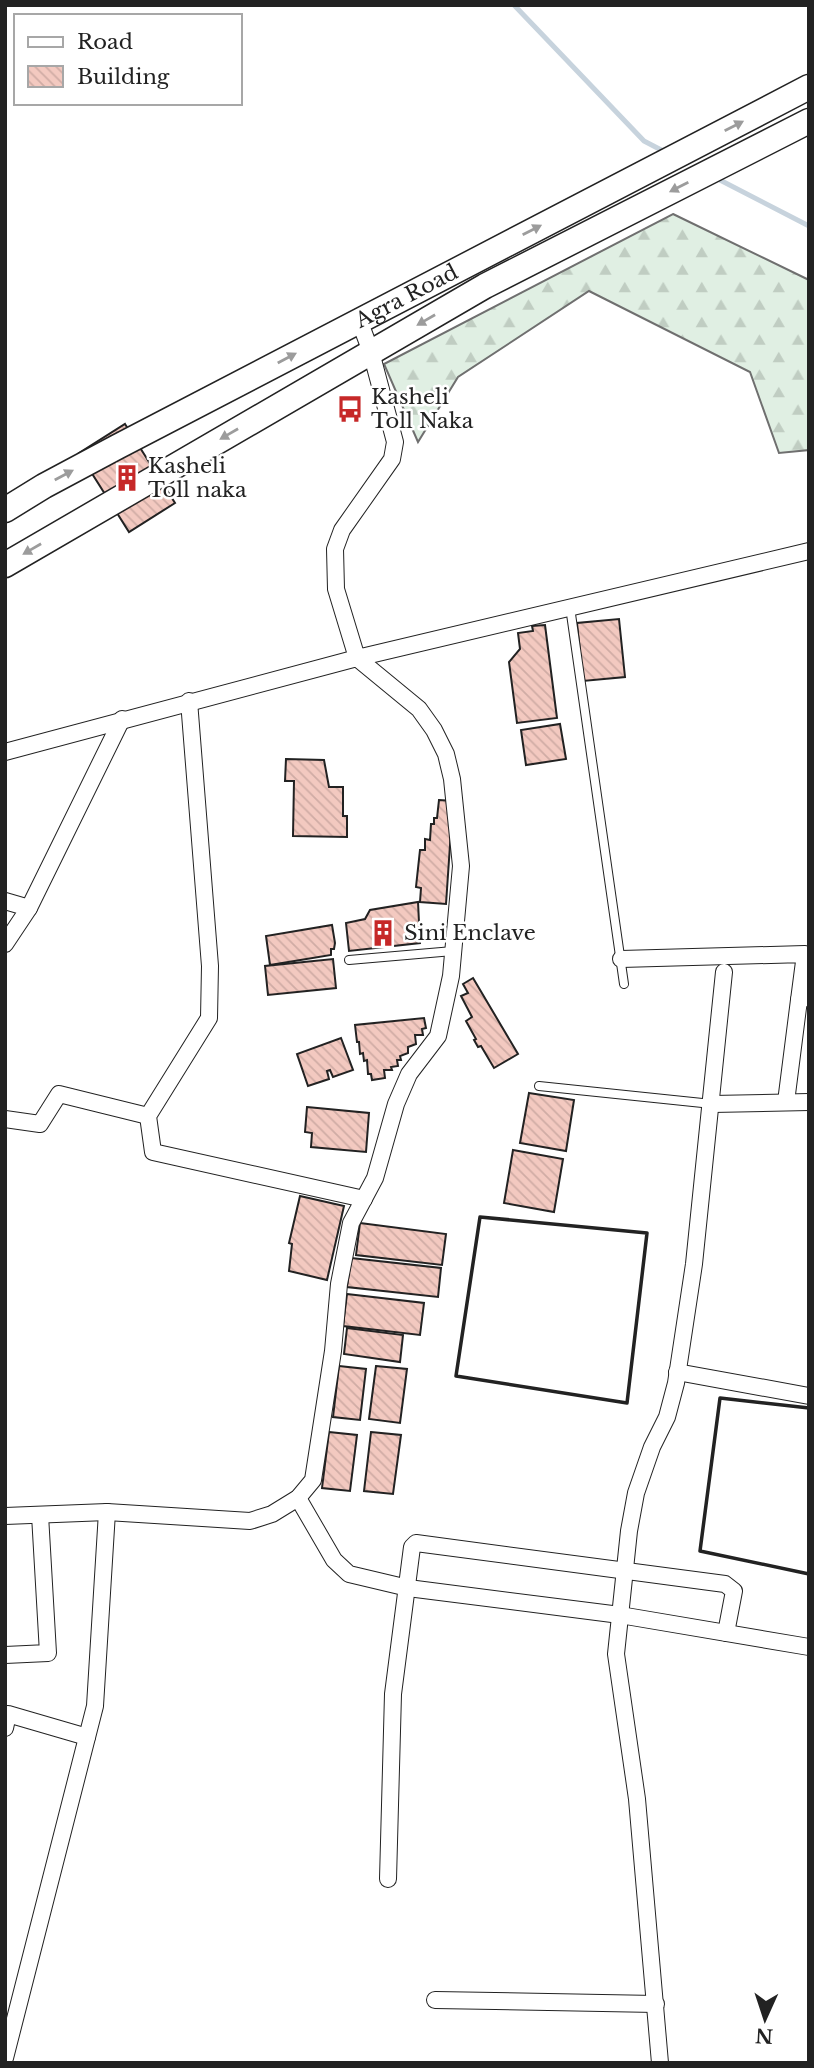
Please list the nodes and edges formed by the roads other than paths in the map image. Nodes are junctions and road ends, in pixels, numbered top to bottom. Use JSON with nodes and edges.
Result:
{"nodes":[{"id":1,"x":802,"y":91,"type":"edge"},
{"id":2,"x":807,"y":122,"type":"edge"},
{"id":3,"x":359,"y":320,"type":"junction"},
{"id":4,"x":371,"y":352,"type":"junction"},
{"id":5,"x":5,"y":510,"type":"edge"},
{"id":6,"x":809,"y":551,"type":"edge"},
{"id":7,"x":5,"y":565,"type":"edge"},
{"id":8,"x":570,"y":607,"type":"junction"},
{"id":9,"x":357,"y":658,"type":"junction"},
{"id":10,"x":189,"y":701,"type":"junction"},
{"id":11,"x":122,"y":719,"type":"junction"},
{"id":12,"x":5,"y":752,"type":"edge"},
{"id":13,"x":5,"y":901,"type":"edge"},
{"id":14,"x":29,"y":908,"type":"junction"},
{"id":15,"x":5,"y":944,"type":"edge"},
{"id":16,"x":453,"y":951,"type":"junction"},
{"id":17,"x":621,"y":959,"type":"junction"},
{"id":18,"x":349,"y":960,"type":"dead end"},
{"id":19,"x":724,"y":972,"type":"dead end"},
{"id":20,"x":624,"y":984,"type":"dead end"},
{"id":21,"x":804,"y":999,"type":"edge"},
{"id":22,"x":539,"y":1086,"type":"dead end"},
{"id":23,"x":786,"y":1102,"type":"junction"},
{"id":24,"x":809,"y":1102,"type":"edge"},
{"id":25,"x":712,"y":1104,"type":"junction"},
{"id":26,"x":148,"y":1116,"type":"junction"},
{"id":27,"x":5,"y":1119,"type":"edge"},
{"id":28,"x":364,"y":1199,"type":"junction"},
{"id":29,"x":677,"y":1372,"type":"junction"},
{"id":30,"x":809,"y":1395,"type":"edge"},
{"id":31,"x":299,"y":1498,"type":"junction"},
{"id":32,"x":107,"y":1512,"type":"junction"},
{"id":33,"x":40,"y":1515,"type":"junction"},
{"id":34,"x":5,"y":1516,"type":"edge"},
{"id":35,"x":625,"y":1571,"type":"junction"},
{"id":36,"x":408,"y":1588,"type":"junction"},
{"id":37,"x":620,"y":1615,"type":"junction"},
{"id":38,"x":726,"y":1633,"type":"junction"},
{"id":39,"x":809,"y":1647,"type":"edge"},
{"id":40,"x":5,"y":1655,"type":"edge"},
{"id":41,"x":5,"y":1728,"type":"edge"},
{"id":42,"x":88,"y":1737,"type":"junction"},
{"id":43,"x":388,"y":1880,"type":"dead end"},
{"id":44,"x":435,"y":2000,"type":"dead end"},
{"id":45,"x":656,"y":2004,"type":"junction"},
{"id":46,"x":5,"y":2058,"type":"edge"},
{"id":47,"x":660,"y":2063,"type":"edge"}],
"edges":[{"from":3,"to":1,"type":"highway","name":"Agra Road","one_way":true},
{"from":2,"to":4,"type":"highway","name":"Agra Road","one_way":true},
{"from":3,"to":4,"type":"street"},
{"from":5,"to":3,"type":"highway","name":"Agra Road","one_way":true},
{"from":4,"to":7,"type":"highway","name":"Agra Road","one_way":true},
{"from":4,"to":9,"type":"street"},
{"from":6,"to":8,"type":"street"},
{"from":8,"to":9,"type":"street"},
{"from":8,"to":17,"type":"lane"},
{"from":9,"to":10,"type":"street"},
{"from":9,"to":16,"type":"street"},
{"from":10,"to":11,"type":"street"},
{"from":10,"to":26,"type":"street"},
{"from":11,"to":12,"type":"street"},
{"from":11,"to":14,"type":"street"},
{"from":13,"to":14,"type":"street"},
{"from":14,"to":15,"type":"street"},
{"from":16,"to":18,"type":"lane"},
{"from":16,"to":28,"type":"street"},
{"from":17,"to":20,"type":"lane"},
{"from":17,"to":21,"type":"street"},
{"from":19,"to":25,"type":"street"},
{"from":21,"to":23,"type":"street"},
{"from":22,"to":25,"type":"lane"},
{"from":23,"to":24,"type":"street"},
{"from":23,"to":25,"type":"street"},
{"from":25,"to":29,"type":"street"},
{"from":26,"to":27,"type":"street"},
{"from":26,"to":28,"type":"street"},
{"from":28,"to":31,"type":"street"},
{"from":29,"to":30,"type":"street"},
{"from":29,"to":35,"type":"street"},
{"from":31,"to":32,"type":"street"},
{"from":31,"to":36,"type":"street"},
{"from":32,"to":33,"type":"street"},
{"from":32,"to":42,"type":"street"},
{"from":33,"to":34,"type":"street"},
{"from":33,"to":40,"type":"street"},
{"from":35,"to":36,"type":"street"},
{"from":35,"to":37,"type":"street"},
{"from":35,"to":38,"type":"street"},
{"from":36,"to":37,"type":"street"},
{"from":36,"to":43,"type":"street"},
{"from":37,"to":38,"type":"street"},
{"from":37,"to":45,"type":"street"},
{"from":38,"to":39,"type":"street"},
{"from":41,"to":42,"type":"street"},
{"from":42,"to":46,"type":"street"},
{"from":44,"to":45,"type":"street"},
{"from":45,"to":47,"type":"street"}]}
